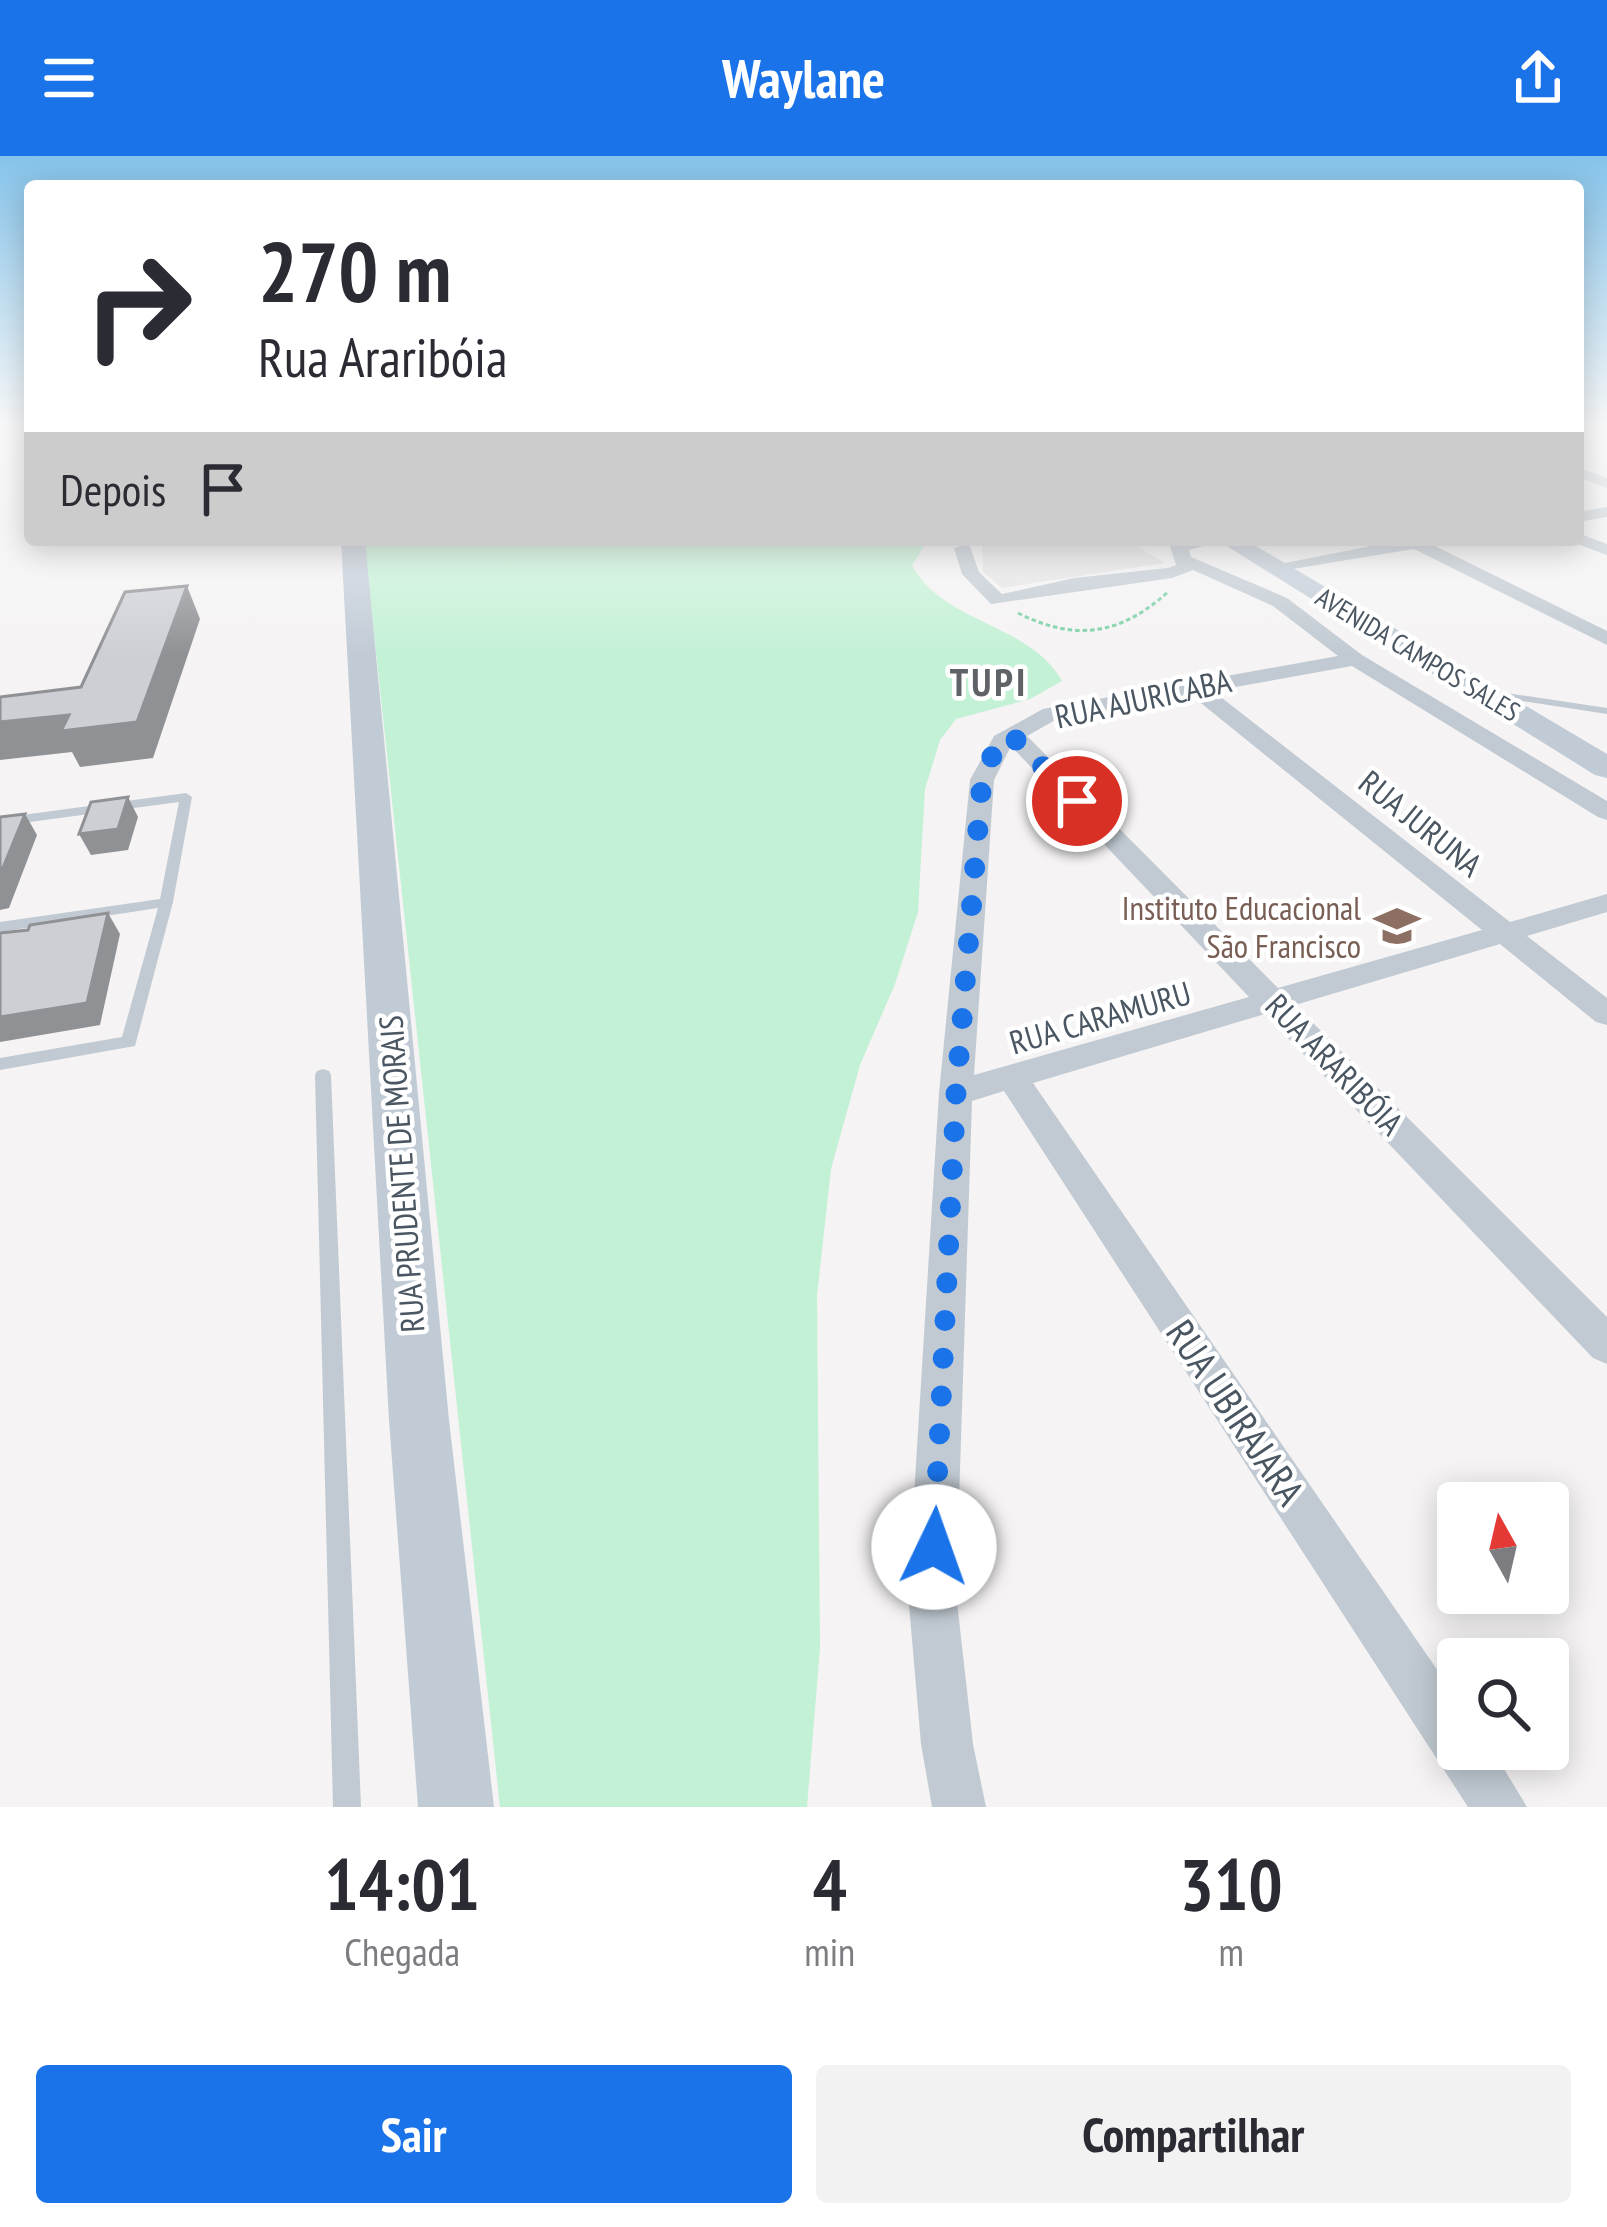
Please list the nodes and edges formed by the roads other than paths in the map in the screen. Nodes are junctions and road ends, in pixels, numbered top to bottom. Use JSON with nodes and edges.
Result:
{"nodes":[{"id":1,"x":353,"y":546,"type":"edge"},
{"id":2,"x":1184,"y":546,"type":"edge"},
{"id":3,"x":1239,"y":546,"type":"edge"},
{"id":4,"x":1393,"y":546,"type":"edge"},
{"id":5,"x":1430,"y":546,"type":"edge"},
{"id":6,"x":963,"y":548,"type":"dead end"},
{"id":7,"x":1185,"y":565,"type":"junction"},
{"id":8,"x":1274,"y":567,"type":"junction"},
{"id":9,"x":1607,"y":639,"type":"edge"},
{"id":10,"x":1355,"y":659,"type":"junction"},
{"id":11,"x":1192,"y":686,"type":"junction"},
{"id":12,"x":1484,"y":693,"type":"junction"},
{"id":13,"x":1607,"y":711,"type":"edge"},
{"id":14,"x":1010,"y":734,"type":"junction"},
{"id":15,"x":1607,"y":768,"type":"edge"},
{"id":16,"x":1607,"y":812,"type":"edge"},
{"id":17,"x":0,"y":822,"type":"edge"},
{"id":18,"x":166,"y":902,"type":"junction"},
{"id":19,"x":1607,"y":903,"type":"edge"},
{"id":20,"x":0,"y":927,"type":"edge"},
{"id":21,"x":1501,"y":933,"type":"junction"},
{"id":22,"x":1276,"y":1003,"type":"junction"},
{"id":23,"x":1607,"y":1014,"type":"edge"},
{"id":24,"x":0,"y":1064,"type":"edge"},
{"id":25,"x":323,"y":1075,"type":"dead end"},
{"id":26,"x":1013,"y":1079,"type":"junction"},
{"id":27,"x":956,"y":1093,"type":"junction"},
{"id":28,"x":1607,"y":1345,"type":"edge"},
{"id":29,"x":1437,"y":1714,"type":"edge"},
{"id":30,"x":1474,"y":1770,"type":"edge"},
{"id":31,"x":347,"y":1807,"type":"edge"},
{"id":32,"x":456,"y":1807,"type":"edge"},
{"id":33,"x":959,"y":1807,"type":"edge"},
{"id":34,"x":1499,"y":1807,"type":"edge"}],
"edges":[{"from":1,"to":32,"type":"street","name":"RUA PRUDENTE DE MORAIS"},
{"from":2,"to":7,"type":"street"},
{"from":3,"to":8,"type":"street","name":"AVENIDA CAMPOS SALES"},
{"from":4,"to":8,"type":"street"},
{"from":5,"to":9,"type":"street"},
{"from":6,"to":7,"type":"street"},
{"from":7,"to":10,"type":"street"},
{"from":8,"to":12,"type":"street","name":"AVENIDA CAMPOS SALES"},
{"from":10,"to":11,"type":"street","name":"RUA AJURICABA"},
{"from":10,"to":16,"type":"street"},
{"from":11,"to":14,"type":"street","name":"RUA AJURICABA"},
{"from":11,"to":21,"type":"street","name":"RUA JURUNA"},
{"from":12,"to":13,"type":"lane"},
{"from":12,"to":15,"type":"street","name":"AVENIDA CAMPOS SALES"},
{"from":14,"to":22,"type":"street","name":"RUA ARARIBÓIA"},
{"from":14,"to":27,"type":"street","name":"RUA AJURICABA"},
{"from":17,"to":18,"type":"lane"},
{"from":18,"to":20,"type":"lane"},
{"from":18,"to":24,"type":"lane"},
{"from":19,"to":21,"type":"street","name":"RUA CARAMURU"},
{"from":21,"to":22,"type":"street","name":"RUA CARAMURU"},
{"from":21,"to":23,"type":"street","name":"RUA JURUNA"},
{"from":22,"to":26,"type":"street","name":"RUA CARAMURU"},
{"from":22,"to":28,"type":"street","name":"RUA ARARIBÓIA"},
{"from":25,"to":31,"type":"lane"},
{"from":26,"to":27,"type":"street","name":"RUA CARAMURU"},
{"from":26,"to":29,"type":"street","name":"RUA UBIRAJARA"},
{"from":27,"to":33,"type":"street","name":"RUA AJURICABA"},
{"from":30,"to":34,"type":"street","name":"RUA UBIRAJARA"}]}
